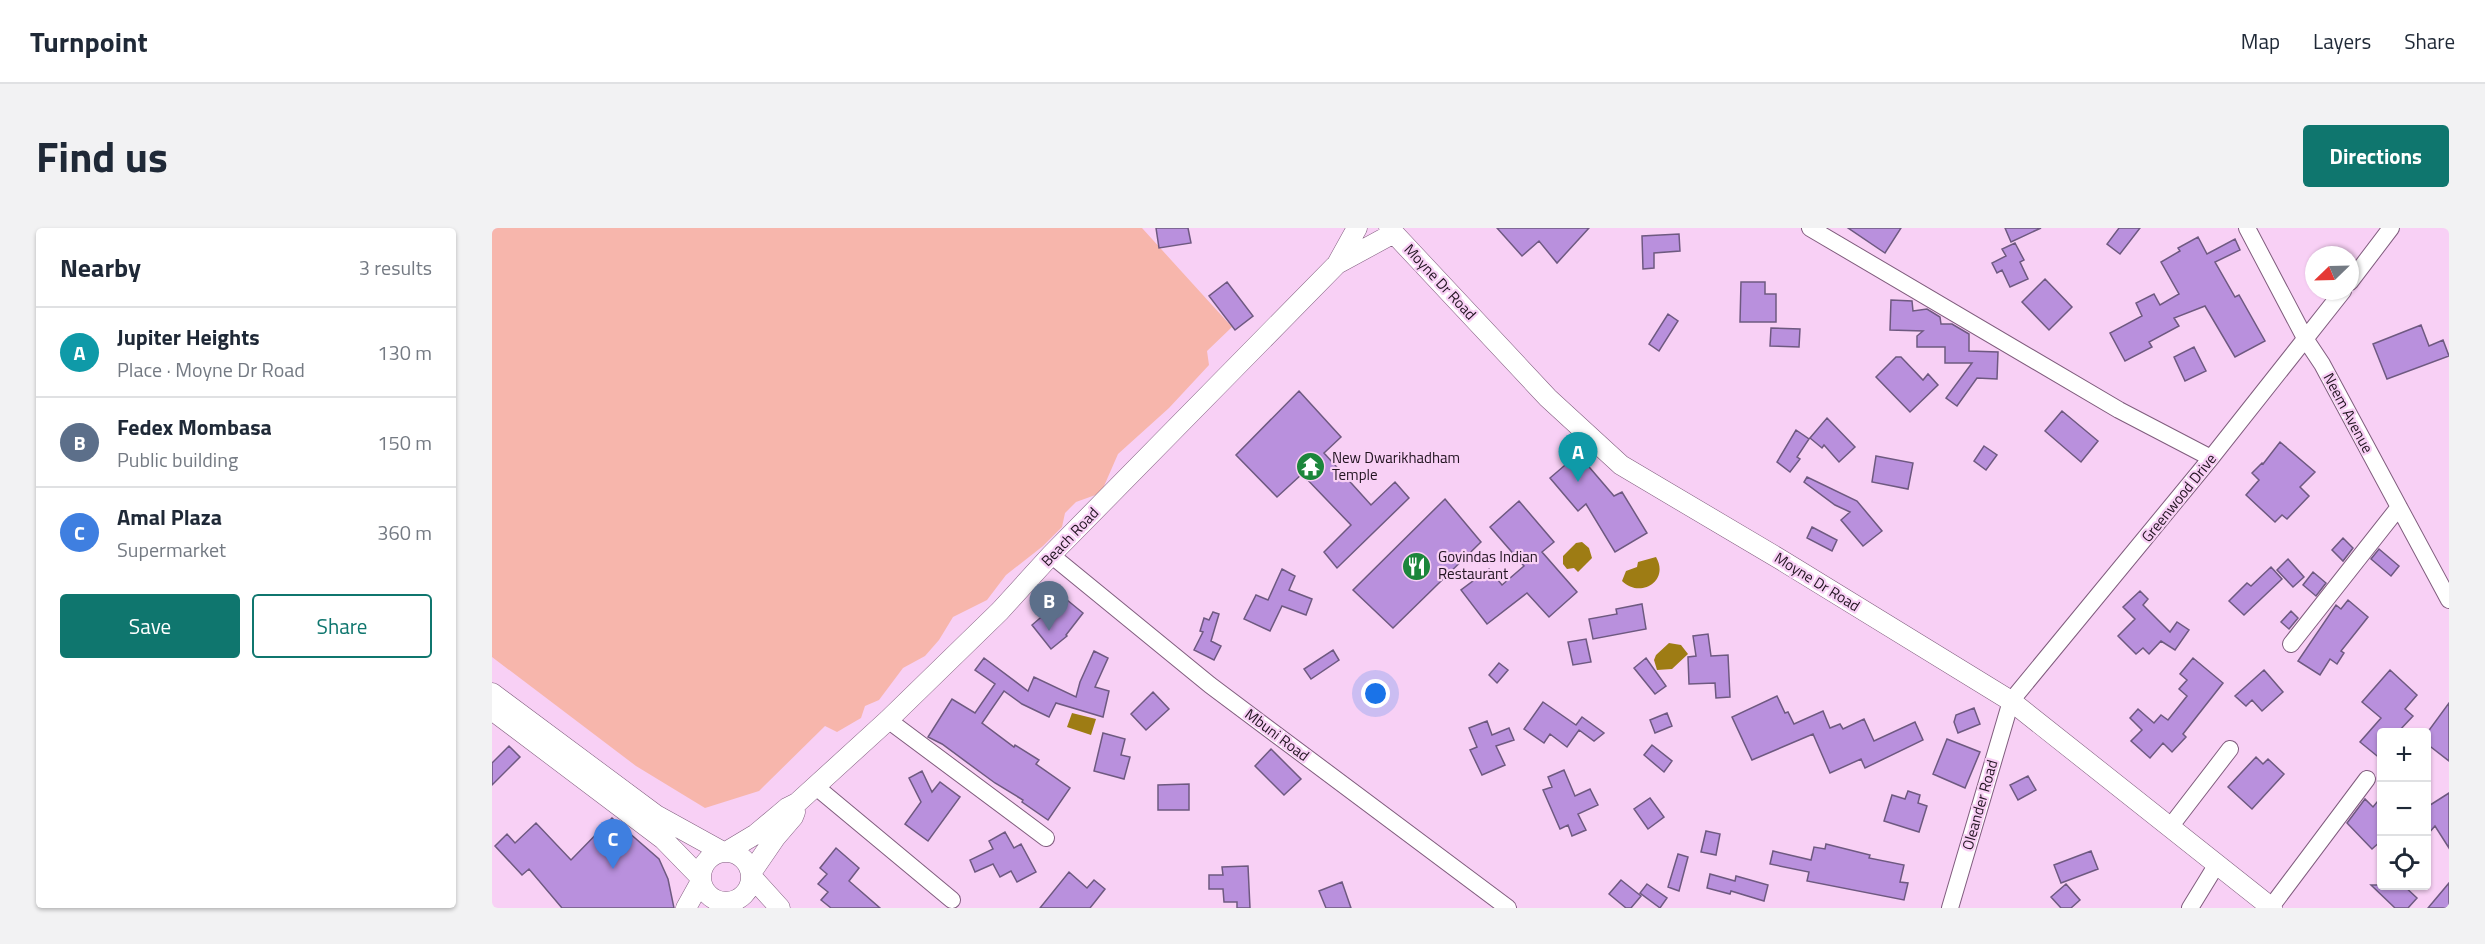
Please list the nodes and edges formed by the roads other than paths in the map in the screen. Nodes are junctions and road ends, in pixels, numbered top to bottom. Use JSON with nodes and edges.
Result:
{"nodes":[{"id":1,"x":1358,"y":228,"type":"edge"},
{"id":2,"x":1810,"y":228,"type":"edge"},
{"id":3,"x":2247,"y":228,"type":"edge"},
{"id":4,"x":2391,"y":228,"type":"edge"},
{"id":5,"x":1392,"y":230,"type":"edge"},
{"id":6,"x":1365,"y":249,"type":"junction"},
{"id":7,"x":1416,"y":256,"type":"junction"},
{"id":8,"x":1337,"y":264,"type":"junction"},
{"id":9,"x":2359,"y":270,"type":"edge"},
{"id":10,"x":2336,"y":300,"type":"edge"},
{"id":11,"x":2306,"y":340,"type":"junction"},
{"id":12,"x":2211,"y":458,"type":"junction"},
{"id":13,"x":2399,"y":507,"type":"junction"},
{"id":14,"x":1051,"y":555,"type":"junction"},
{"id":15,"x":2449,"y":600,"type":"edge"},
{"id":16,"x":2291,"y":644,"type":"dead end"},
{"id":17,"x":492,"y":693,"type":"edge"},
{"id":18,"x":2011,"y":701,"type":"junction"},
{"id":19,"x":492,"y":710,"type":"edge"},
{"id":20,"x":888,"y":720,"type":"junction"},
{"id":21,"x":2230,"y":749,"type":"dead end"},
{"id":22,"x":2367,"y":779,"type":"dead end"},
{"id":23,"x":815,"y":786,"type":"junction"},
{"id":24,"x":797,"y":803,"type":"junction"},
{"id":25,"x":2170,"y":827,"type":"junction"},
{"id":26,"x":1046,"y":838,"type":"dead end"},
{"id":27,"x":724,"y":852,"type":"junction"},
{"id":28,"x":2217,"y":864,"type":"junction"},
{"id":29,"x":751,"y":875,"type":"junction"},
{"id":30,"x":701,"y":879,"type":"junction"},
{"id":31,"x":952,"y":900,"type":"dead end"},
{"id":32,"x":727,"y":905,"type":"edge"},
{"id":33,"x":686,"y":908,"type":"edge"},
{"id":34,"x":780,"y":908,"type":"edge"},
{"id":35,"x":1508,"y":908,"type":"edge"},
{"id":36,"x":1950,"y":908,"type":"edge"},
{"id":37,"x":2190,"y":908,"type":"edge"},
{"id":38,"x":2271,"y":908,"type":"edge"}],
"edges":[{"from":1,"to":8,"type":"main road","name":"Beach Road"},
{"from":2,"to":12,"type":"street"},
{"from":3,"to":11,"type":"street","name":"Neem Avenue"},
{"from":4,"to":9,"type":"street"},
{"from":5,"to":6,"type":"main road","name":"Beach Road"},
{"from":5,"to":7,"type":"main road","name":"Moyne Dr Road"},
{"from":6,"to":7,"type":"main road"},
{"from":6,"to":8,"type":"main road","name":"Beach Road"},
{"from":7,"to":18,"type":"main road","name":"Moyne Dr Road"},
{"from":8,"to":14,"type":"main road","name":"Beach Road"},
{"from":10,"to":11,"type":"street","name":"Greenwood Drive"},
{"from":11,"to":12,"type":"street","name":"Greenwood Drive"},
{"from":11,"to":13,"type":"street","name":"Neem Avenue"},
{"from":12,"to":18,"type":"street","name":"Greenwood Drive"},
{"from":13,"to":15,"type":"street","name":"Neem Avenue"},
{"from":13,"to":16,"type":"street"},
{"from":14,"to":20,"type":"main road","name":"Beach Road"},
{"from":14,"to":35,"type":"street","name":"Mbuni Road"},
{"from":17,"to":27,"type":"main road"},
{"from":18,"to":25,"type":"main road","name":"Moyne Dr Road"},
{"from":18,"to":36,"type":"street","name":"Oleander Road"},
{"from":19,"to":30,"type":"main road"},
{"from":20,"to":23,"type":"main road","name":"Beach Road"},
{"from":20,"to":26,"type":"street"},
{"from":21,"to":25,"type":"street"},
{"from":22,"to":38,"type":"street"},
{"from":23,"to":24,"type":"main road","name":"Beach Road"},
{"from":23,"to":31,"type":"street"},
{"from":24,"to":27,"type":"main road"},
{"from":24,"to":29,"type":"main road"},
{"from":25,"to":28,"type":"main road","name":"Moyne Dr Road"},
{"from":27,"to":29,"type":"main road"},
{"from":27,"to":30,"type":"main road"},
{"from":28,"to":37,"type":"street"},
{"from":28,"to":38,"type":"main road","name":"Moyne Dr Road"},
{"from":29,"to":32,"type":"main road"},
{"from":29,"to":34,"type":"main road"},
{"from":30,"to":32,"type":"main road"},
{"from":30,"to":33,"type":"main road"}]}
